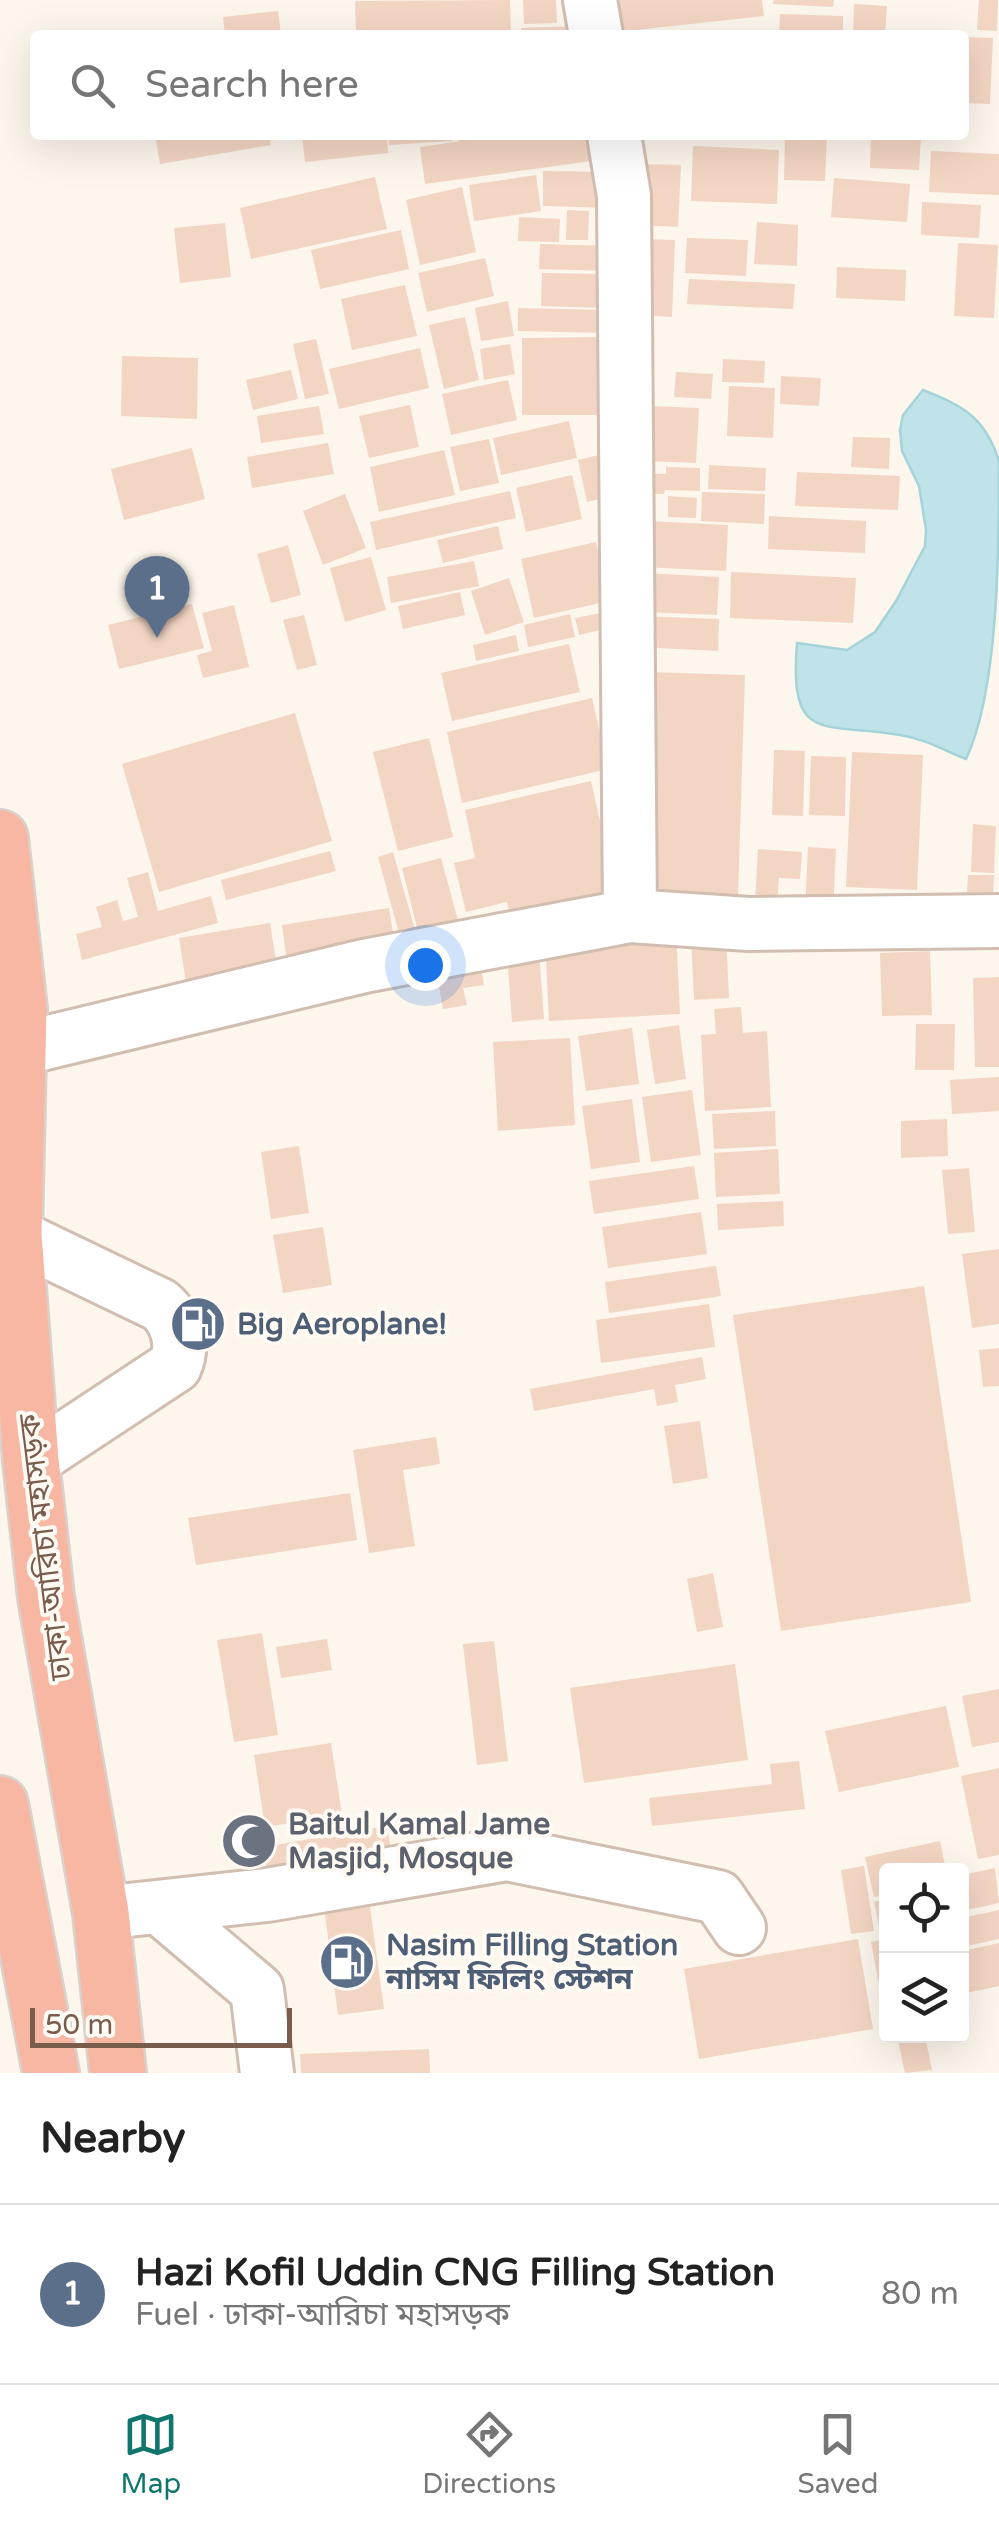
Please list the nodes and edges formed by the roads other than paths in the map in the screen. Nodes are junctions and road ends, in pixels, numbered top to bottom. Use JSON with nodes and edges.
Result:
{"nodes":[{"id":1,"x":590,"y":0,"type":"edge"},
{"id":2,"x":595,"y":30,"type":"edge"},
{"id":3,"x":615,"y":140,"type":"edge"},
{"id":4,"x":0,"y":838,"type":"edge"},
{"id":5,"x":630,"y":916,"type":"junction"},
{"id":6,"x":999,"y":921,"type":"edge"},
{"id":7,"x":12,"y":1019,"type":"edge"},
{"id":8,"x":14,"y":1236,"type":"junction"},
{"id":9,"x":31,"y":1461,"type":"junction"},
{"id":10,"x":0,"y":1804,"type":"edge"},
{"id":11,"x":158,"y":1907,"type":"junction"},
{"id":12,"x":100,"y":1913,"type":"junction"},
{"id":13,"x":739,"y":1928,"type":"dead end"},
{"id":14,"x":51,"y":2073,"type":"edge"},
{"id":15,"x":118,"y":2073,"type":"edge"},
{"id":16,"x":267,"y":2073,"type":"edge"}],
"edges":[{"from":1,"to":2,"type":"street"},
{"from":3,"to":5,"type":"street"},
{"from":4,"to":7,"type":"highway","name":"ঢাকা-আরিচা মহাসড়ক"},
{"from":5,"to":6,"type":"street"},
{"from":5,"to":7,"type":"street"},
{"from":7,"to":8,"type":"highway","name":"ঢাকা-আরিচা মহাসড়ক"},
{"from":8,"to":9,"type":"highway","name":"ঢাকা-আরিচা মহাসড়ক"},
{"from":8,"to":9,"type":"street"},
{"from":9,"to":12,"type":"highway","name":"ঢাকা-আরিচা মহাসড়ক"},
{"from":10,"to":14,"type":"highway"},
{"from":11,"to":12,"type":"street"},
{"from":11,"to":13,"type":"street"},
{"from":11,"to":16,"type":"street"},
{"from":12,"to":15,"type":"highway","name":"ঢাকা-আরিচা মহাসড়ক"}]}
